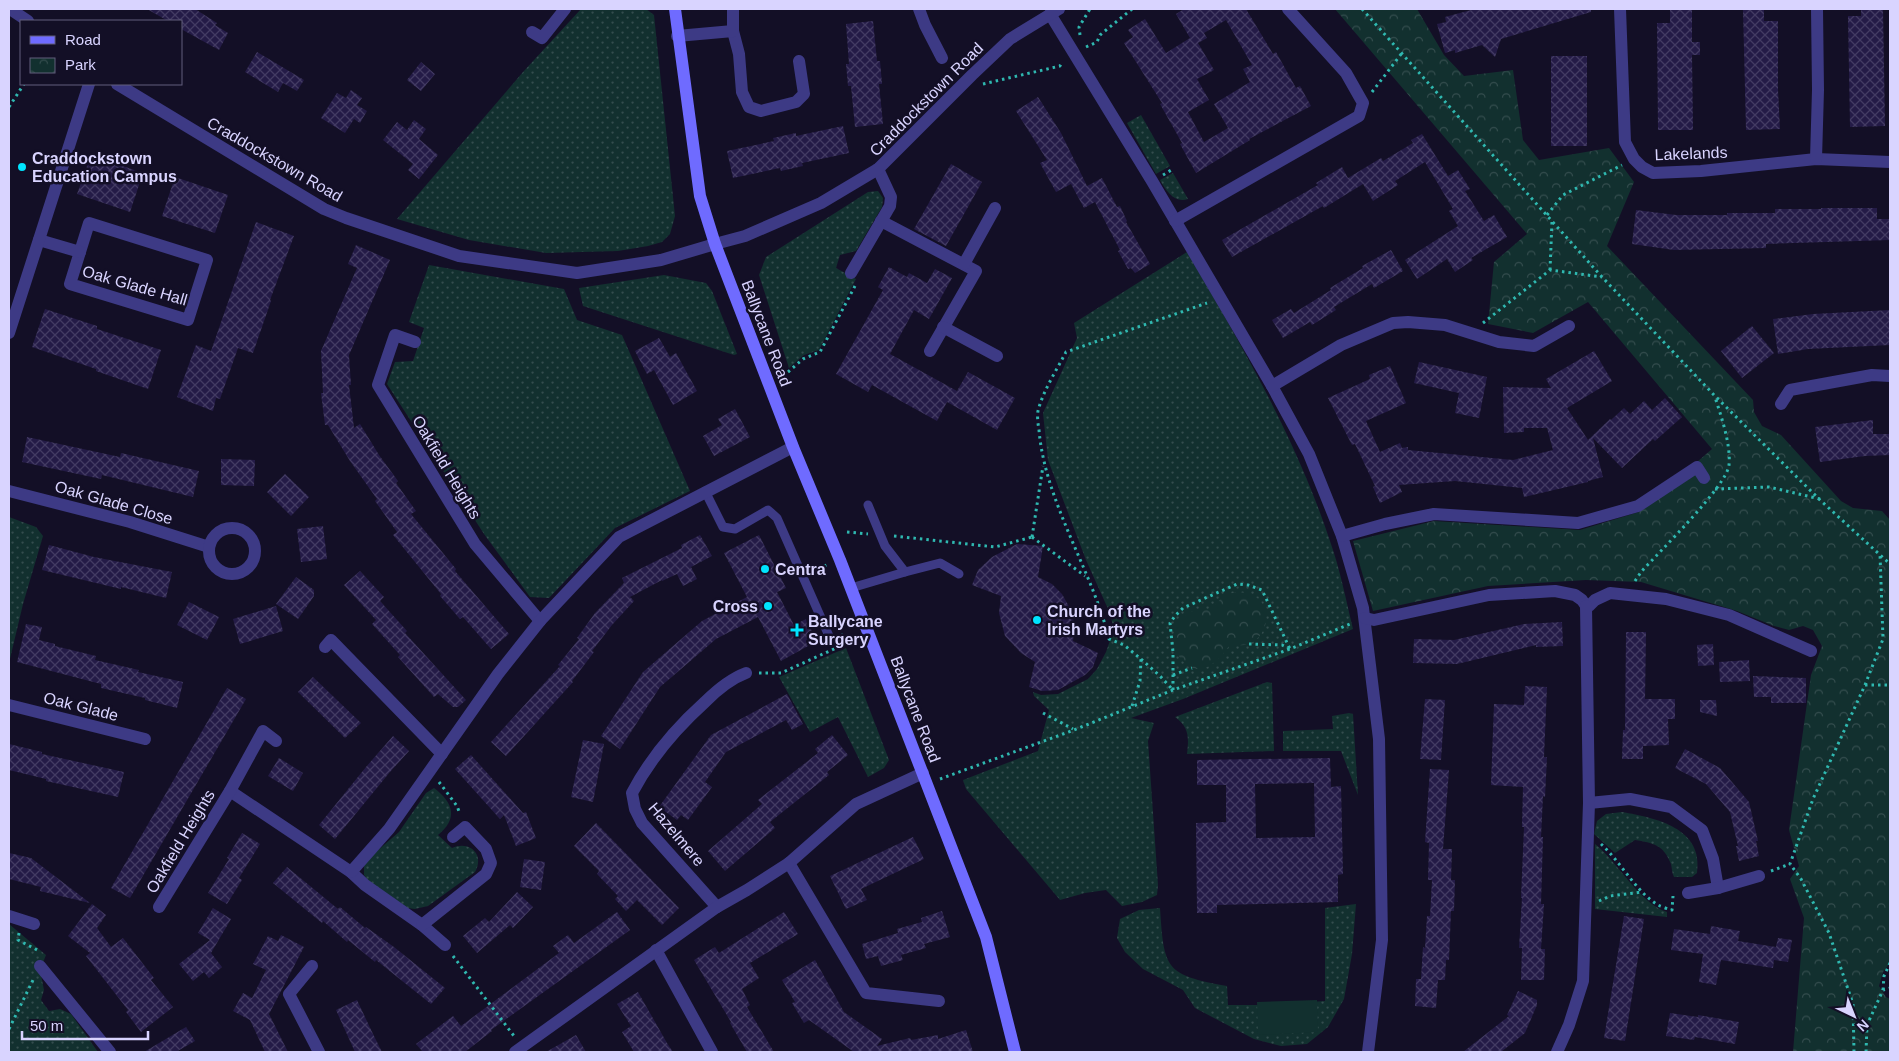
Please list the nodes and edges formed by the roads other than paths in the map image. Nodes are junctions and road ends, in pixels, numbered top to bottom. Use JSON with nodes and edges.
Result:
{"nodes":[{"id":1,"x":565,"y":9,"type":"edge"},
{"id":2,"x":675,"y":9,"type":"edge"},
{"id":3,"x":733,"y":9,"type":"edge"},
{"id":4,"x":919,"y":9,"type":"edge"},
{"id":5,"x":1288,"y":9,"type":"edge"},
{"id":6,"x":1620,"y":9,"type":"edge"},
{"id":7,"x":1816,"y":9,"type":"edge"},
{"id":8,"x":15,"y":10,"type":"edge"},
{"id":9,"x":1054,"y":11,"type":"edge"},
{"id":10,"x":27,"y":20,"type":"edge"},
{"id":11,"x":733,"y":31,"type":"junction"},
{"id":12,"x":537,"y":35,"type":"dead end"},
{"id":13,"x":677,"y":36,"type":"junction"},
{"id":14,"x":942,"y":58,"type":"dead end"},
{"id":15,"x":799,"y":60,"type":"dead end"},
{"id":16,"x":88,"y":85,"type":"edge"},
{"id":17,"x":119,"y":85,"type":"edge"},
{"id":18,"x":1816,"y":159,"type":"junction"},
{"id":19,"x":1890,"y":162,"type":"edge"},
{"id":20,"x":878,"y":169,"type":"junction"},
{"id":21,"x":995,"y":208,"type":"dead end"},
{"id":22,"x":881,"y":221,"type":"junction"},
{"id":23,"x":1176,"y":221,"type":"junction"},
{"id":24,"x":39,"y":240,"type":"junction"},
{"id":25,"x":715,"y":244,"type":"junction"},
{"id":26,"x":80,"y":252,"type":"junction"},
{"id":27,"x":964,"y":264,"type":"junction"},
{"id":28,"x":851,"y":273,"type":"road end"},
{"id":29,"x":1569,"y":326,"type":"dead end"},
{"id":30,"x":943,"y":327,"type":"junction"},
{"id":31,"x":9,"y":333,"type":"edge"},
{"id":32,"x":415,"y":342,"type":"dead end"},
{"id":33,"x":930,"y":351,"type":"dead end"},
{"id":34,"x":997,"y":356,"type":"dead end"},
{"id":35,"x":1890,"y":376,"type":"edge"},
{"id":36,"x":1272,"y":386,"type":"junction"},
{"id":37,"x":1781,"y":404,"type":"dead end"},
{"id":38,"x":793,"y":446,"type":"junction"},
{"id":39,"x":1704,"y":478,"type":"road end"},
{"id":40,"x":705,"y":491,"type":"junction"},
{"id":41,"x":9,"y":492,"type":"edge"},
{"id":42,"x":868,"y":505,"type":"dead end"},
{"id":43,"x":1342,"y":536,"type":"junction"},
{"id":44,"x":209,"y":547,"type":"dead end"},
{"id":45,"x":905,"y":572,"type":"junction"},
{"id":46,"x":959,"y":574,"type":"dead end"},
{"id":47,"x":851,"y":588,"type":"junction"},
{"id":48,"x":1586,"y":606,"type":"junction"},
{"id":49,"x":1365,"y":618,"type":"junction"},
{"id":50,"x":540,"y":621,"type":"junction"},
{"id":51,"x":829,"y":636,"type":"dead end"},
{"id":52,"x":324,"y":647,"type":"dead end"},
{"id":53,"x":1811,"y":652,"type":"dead end"},
{"id":54,"x":746,"y":673,"type":"road end"},
{"id":55,"x":9,"y":704,"type":"edge"},
{"id":56,"x":144,"y":739,"type":"dead end"},
{"id":57,"x":276,"y":741,"type":"dead end"},
{"id":58,"x":442,"y":754,"type":"junction"},
{"id":59,"x":925,"y":778,"type":"junction"},
{"id":60,"x":230,"y":791,"type":"junction"},
{"id":61,"x":1589,"y":803,"type":"junction"},
{"id":62,"x":453,"y":837,"type":"dead end"},
{"id":63,"x":789,"y":863,"type":"junction"},
{"id":64,"x":351,"y":872,"type":"junction"},
{"id":65,"x":1759,"y":876,"type":"road end"},
{"id":66,"x":1718,"y":888,"type":"junction"},
{"id":67,"x":1688,"y":893,"type":"road end"},
{"id":68,"x":717,"y":906,"type":"junction"},
{"id":69,"x":159,"y":907,"type":"dead end"},
{"id":70,"x":9,"y":916,"type":"edge"},
{"id":71,"x":34,"y":924,"type":"dead end"},
{"id":72,"x":422,"y":925,"type":"junction"},
{"id":73,"x":445,"y":945,"type":"road end"},
{"id":74,"x":656,"y":950,"type":"junction"},
{"id":75,"x":40,"y":966,"type":"dead end"},
{"id":76,"x":312,"y":966,"type":"dead end"},
{"id":77,"x":940,"y":1001,"type":"dead end"},
{"id":78,"x":519,"y":1050,"type":"edge"},
{"id":79,"x":110,"y":1052,"type":"edge"},
{"id":80,"x":319,"y":1052,"type":"edge"},
{"id":81,"x":712,"y":1052,"type":"edge"},
{"id":82,"x":1015,"y":1052,"type":"edge"},
{"id":83,"x":1368,"y":1052,"type":"edge"},
{"id":84,"x":1558,"y":1052,"type":"edge"}],
"edges":[{"from":1,"to":12,"type":"street"},
{"from":2,"to":13,"type":"main road","name":"Ballycane Road"},
{"from":3,"to":11,"type":"street"},
{"from":4,"to":14,"type":"street"},
{"from":5,"to":23,"type":"street"},
{"from":6,"to":18,"type":"street","name":"Lakelands"},
{"from":7,"to":18,"type":"street"},
{"from":8,"to":10,"type":"street"},
{"from":9,"to":20,"type":"street","name":"Craddockstown Road"},
{"from":9,"to":23,"type":"street"},
{"from":11,"to":13,"type":"street"},
{"from":11,"to":15,"type":"street"},
{"from":13,"to":25,"type":"main road","name":"Ballycane Road"},
{"from":16,"to":24,"type":"street"},
{"from":17,"to":25,"type":"street","name":"Craddockstown Road"},
{"from":18,"to":19,"type":"street","name":"Lakelands"},
{"from":20,"to":22,"type":"street"},
{"from":20,"to":25,"type":"street","name":"Craddockstown Road"},
{"from":21,"to":27,"type":"street"},
{"from":22,"to":27,"type":"street"},
{"from":22,"to":28,"type":"street"},
{"from":23,"to":36,"type":"street"},
{"from":24,"to":26,"type":"street","name":"Oak Glade Hall"},
{"from":24,"to":31,"type":"street"},
{"from":25,"to":38,"type":"main road","name":"Ballycane Road"},
{"from":26,"to":26,"type":"street","name":"Oak Glade Hall"},
{"from":27,"to":30,"type":"street"},
{"from":29,"to":36,"type":"street"},
{"from":30,"to":33,"type":"street"},
{"from":30,"to":34,"type":"street"},
{"from":32,"to":50,"type":"street","name":"Oakfield Heights"},
{"from":35,"to":37,"type":"street"},
{"from":36,"to":43,"type":"street"},
{"from":38,"to":40,"type":"street"},
{"from":38,"to":47,"type":"main road","name":"Ballycane Road"},
{"from":39,"to":43,"type":"street"},
{"from":40,"to":50,"type":"street"},
{"from":40,"to":51,"type":"lane"},
{"from":41,"to":44,"type":"street","name":"Oak Glade Close"},
{"from":42,"to":45,"type":"lane"},
{"from":43,"to":49,"type":"street"},
{"from":45,"to":46,"type":"lane"},
{"from":45,"to":47,"type":"lane"},
{"from":47,"to":59,"type":"main road","name":"Ballycane Road"},
{"from":48,"to":49,"type":"street"},
{"from":48,"to":53,"type":"street"},
{"from":48,"to":61,"type":"street"},
{"from":49,"to":83,"type":"street"},
{"from":50,"to":58,"type":"street"},
{"from":52,"to":58,"type":"street"},
{"from":54,"to":68,"type":"street","name":"Hazelmere"},
{"from":55,"to":56,"type":"street","name":"Oak Glade"},
{"from":57,"to":60,"type":"street","name":"Oakfield Heights"},
{"from":58,"to":64,"type":"street"},
{"from":59,"to":63,"type":"street"},
{"from":59,"to":82,"type":"main road","name":"Ballycane Road"},
{"from":60,"to":64,"type":"street","name":"Oakfield Heights"},
{"from":60,"to":69,"type":"street","name":"Oakfield Heights"},
{"from":61,"to":66,"type":"street"},
{"from":61,"to":84,"type":"street"},
{"from":62,"to":72,"type":"street"},
{"from":63,"to":68,"type":"street"},
{"from":63,"to":77,"type":"street"},
{"from":64,"to":72,"type":"street","name":"Oakfield Heights"},
{"from":65,"to":66,"type":"street"},
{"from":66,"to":67,"type":"street"},
{"from":68,"to":74,"type":"street"},
{"from":70,"to":71,"type":"street"},
{"from":72,"to":73,"type":"street","name":"Oakfield Heights"},
{"from":74,"to":78,"type":"street"},
{"from":74,"to":81,"type":"street"},
{"from":75,"to":79,"type":"street"},
{"from":76,"to":80,"type":"street"}]}
